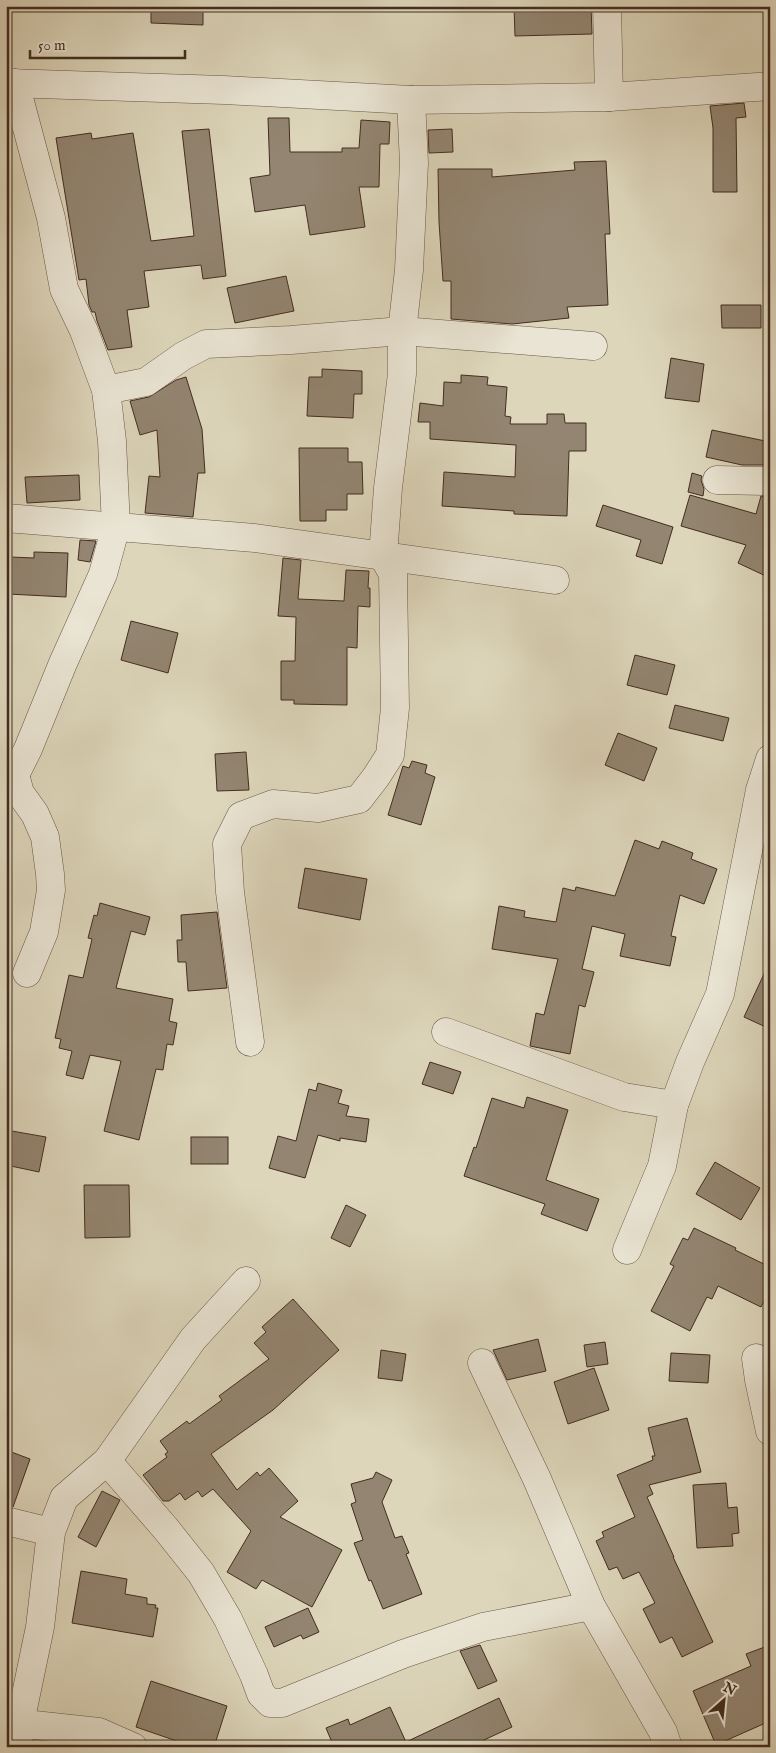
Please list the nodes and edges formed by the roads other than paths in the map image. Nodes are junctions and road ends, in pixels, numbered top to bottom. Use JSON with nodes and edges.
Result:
{"nodes":[{"id":1,"x":607,"y":6,"type":"edge"},
{"id":2,"x":11,"y":83,"type":"edge"},
{"id":3,"x":770,"y":86,"type":"edge"},
{"id":4,"x":609,"y":97,"type":"junction"},
{"id":5,"x":410,"y":100,"type":"junction"},
{"id":6,"x":402,"y":331,"type":"junction"},
{"id":7,"x":593,"y":346,"type":"dead end"},
{"id":8,"x":106,"y":390,"type":"junction"},
{"id":9,"x":717,"y":480,"type":"dead end"},
{"id":10,"x":770,"y":481,"type":"edge"},
{"id":11,"x":6,"y":518,"type":"edge"},
{"id":12,"x":116,"y":526,"type":"junction"},
{"id":13,"x":383,"y":556,"type":"junction"},
{"id":14,"x":555,"y":580,"type":"dead end"},
{"id":15,"x":770,"y":759,"type":"edge"},
{"id":16,"x":9,"y":781,"type":"edge"},
{"id":17,"x":27,"y":973,"type":"dead end"},
{"id":18,"x":446,"y":1032,"type":"dead end"},
{"id":19,"x":250,"y":1042,"type":"dead end"},
{"id":20,"x":674,"y":1105,"type":"junction"},
{"id":21,"x":627,"y":1250,"type":"dead end"},
{"id":22,"x":246,"y":1281,"type":"dead end"},
{"id":23,"x":756,"y":1358,"type":"dead end"},
{"id":24,"x":482,"y":1363,"type":"dead end"},
{"id":25,"x":770,"y":1431,"type":"edge"},
{"id":26,"x":107,"y":1461,"type":"junction"},
{"id":27,"x":6,"y":1521,"type":"edge"},
{"id":28,"x":50,"y":1532,"type":"junction"},
{"id":29,"x":590,"y":1606,"type":"junction"},
{"id":30,"x":15,"y":1730,"type":"edge"},
{"id":31,"x":133,"y":1747,"type":"edge"},
{"id":32,"x":668,"y":1747,"type":"edge"}],
"edges":[{"from":1,"to":4,"type":"street"},
{"from":2,"to":5,"type":"street"},
{"from":2,"to":8,"type":"street"},
{"from":3,"to":4,"type":"street"},
{"from":4,"to":5,"type":"street"},
{"from":5,"to":6,"type":"street"},
{"from":6,"to":7,"type":"street"},
{"from":6,"to":8,"type":"street"},
{"from":6,"to":13,"type":"street"},
{"from":8,"to":12,"type":"street"},
{"from":9,"to":10,"type":"street"},
{"from":11,"to":12,"type":"street"},
{"from":12,"to":13,"type":"street"},
{"from":12,"to":16,"type":"street"},
{"from":13,"to":14,"type":"street"},
{"from":13,"to":19,"type":"street"},
{"from":15,"to":20,"type":"street"},
{"from":16,"to":17,"type":"street"},
{"from":18,"to":20,"type":"street"},
{"from":20,"to":21,"type":"street"},
{"from":22,"to":26,"type":"street"},
{"from":23,"to":25,"type":"street"},
{"from":24,"to":29,"type":"street"},
{"from":26,"to":28,"type":"street"},
{"from":26,"to":29,"type":"street"},
{"from":27,"to":28,"type":"street"},
{"from":28,"to":30,"type":"street"},
{"from":29,"to":32,"type":"street"},
{"from":30,"to":31,"type":"street"}]}
